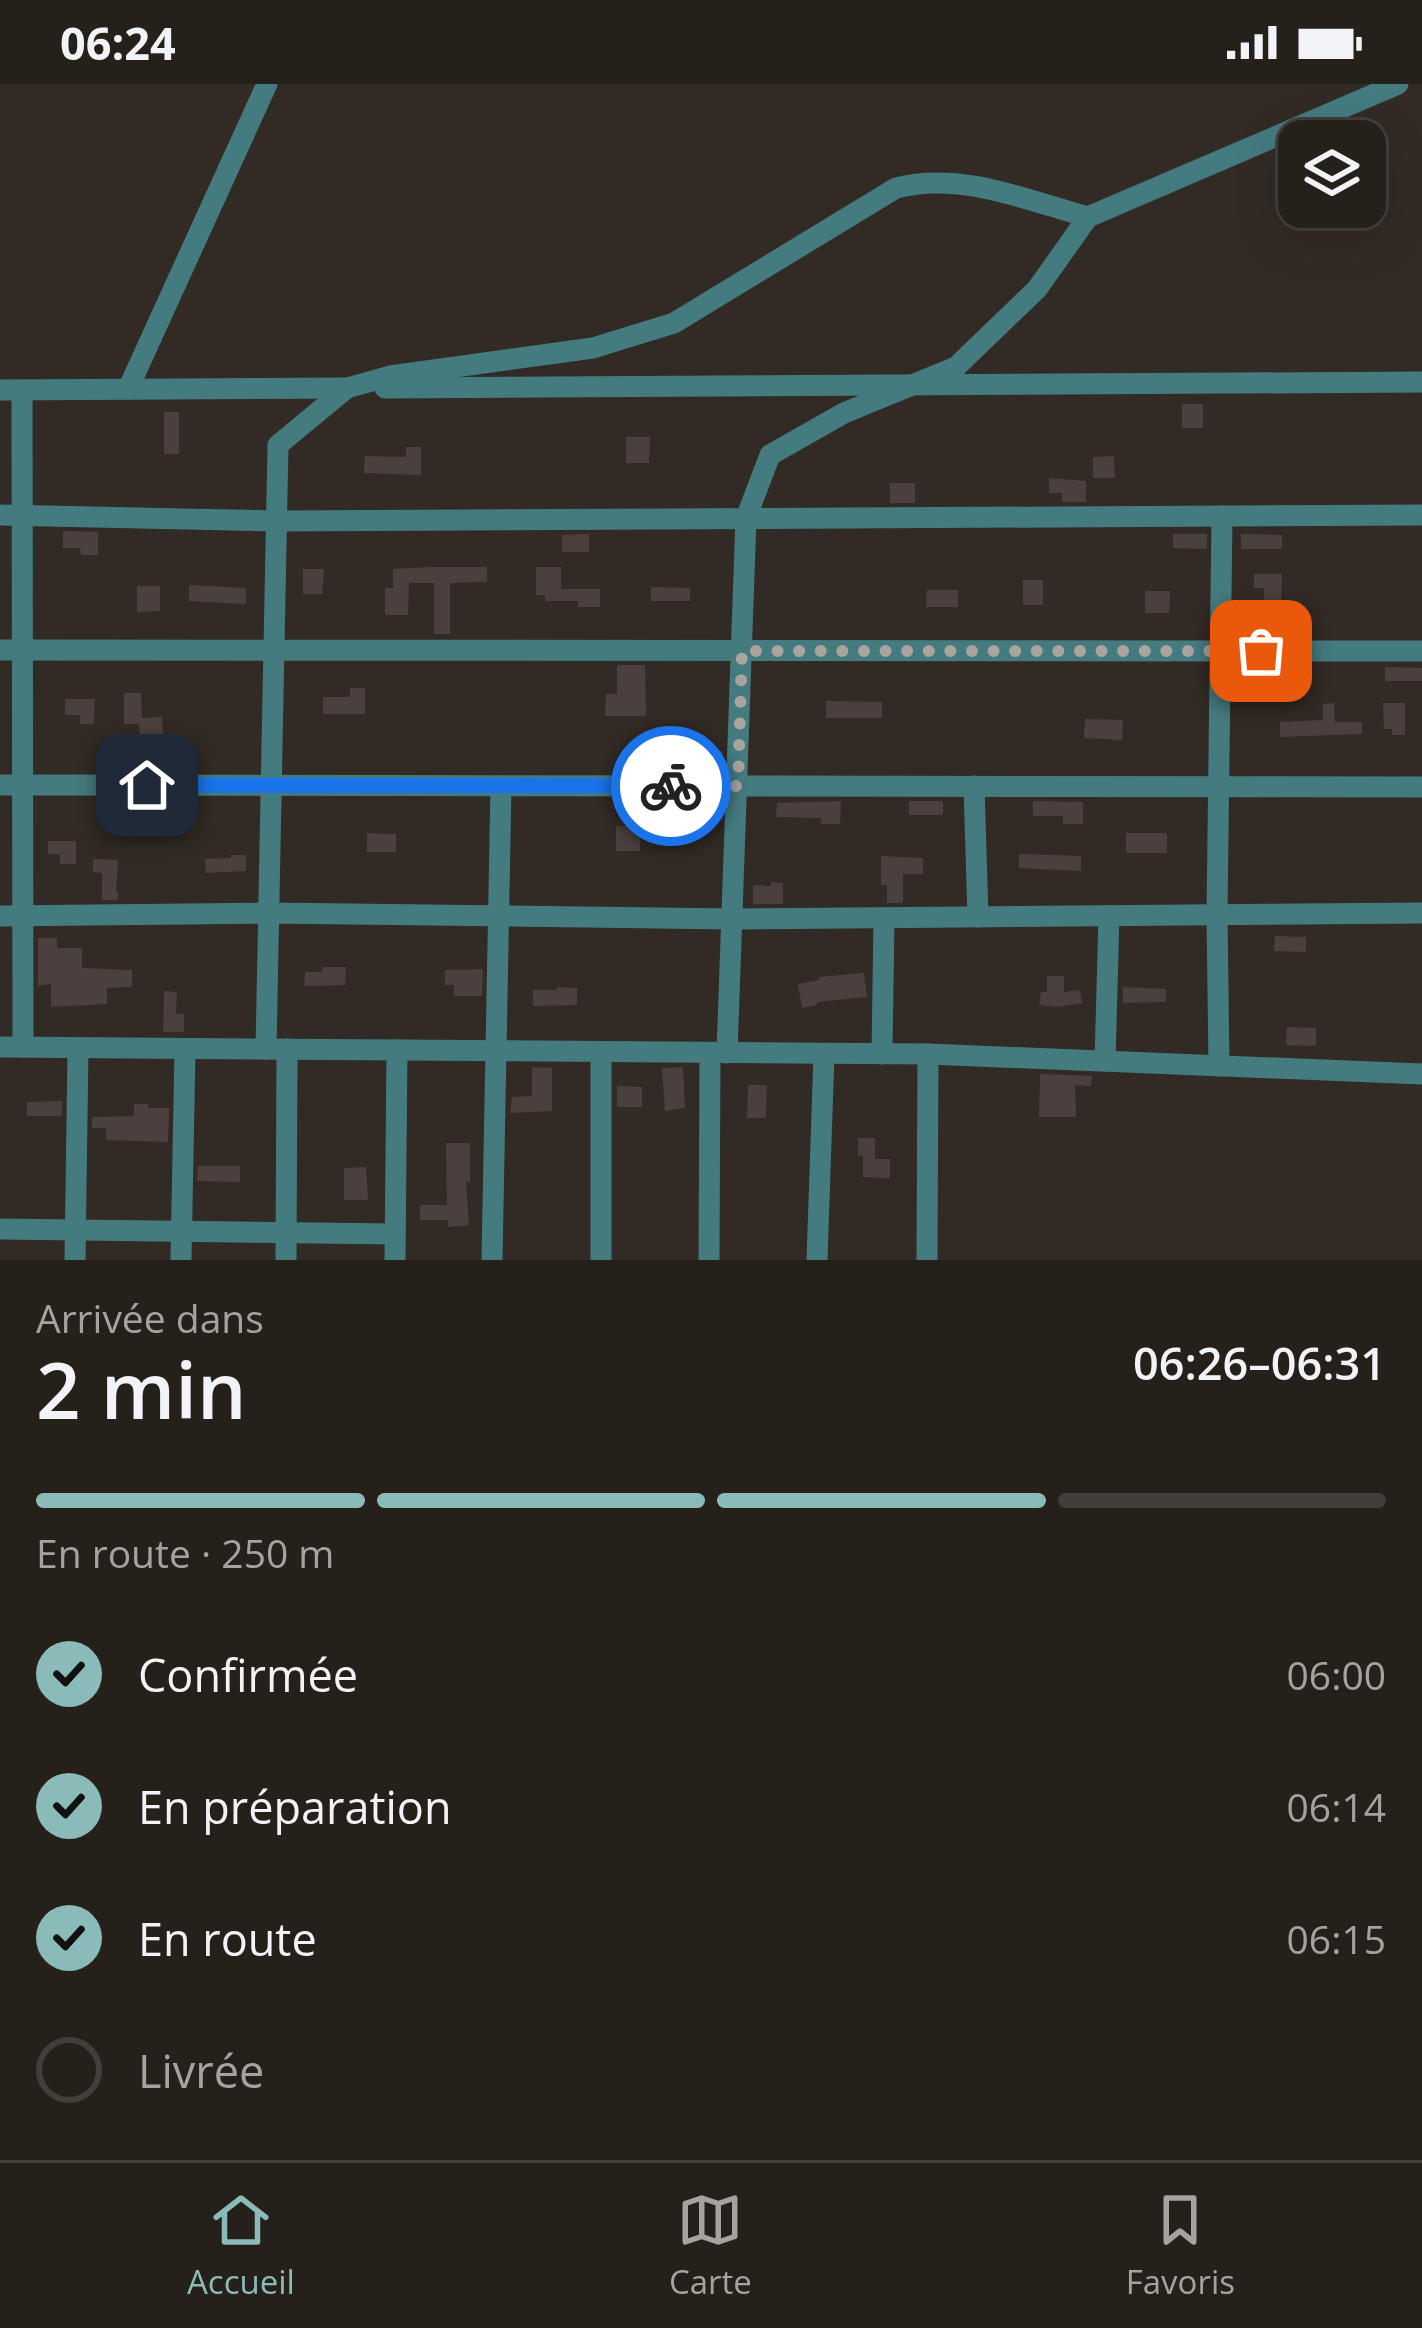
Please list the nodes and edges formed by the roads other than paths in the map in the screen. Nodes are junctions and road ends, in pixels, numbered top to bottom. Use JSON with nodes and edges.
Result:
{"nodes":[{"id":1,"x":267,"y":84,"type":"edge"},
{"id":2,"x":1398,"y":84,"type":"edge"},
{"id":3,"x":1088,"y":217,"type":"junction"},
{"id":4,"x":1422,"y":382,"type":"edge"},
{"id":5,"x":908,"y":385,"type":"junction"},
{"id":6,"x":347,"y":388,"type":"junction"},
{"id":7,"x":128,"y":389,"type":"junction"},
{"id":8,"x":11,"y":390,"type":"edge"},
{"id":9,"x":11,"y":515,"type":"edge"},
{"id":10,"x":1422,"y":515,"type":"edge"},
{"id":11,"x":1222,"y":516,"type":"junction"},
{"id":12,"x":746,"y":518,"type":"junction"},
{"id":13,"x":276,"y":520,"type":"junction"},
{"id":14,"x":11,"y":650,"type":"edge"},
{"id":15,"x":274,"y":651,"type":"junction"},
{"id":16,"x":742,"y":651,"type":"junction"},
{"id":17,"x":1220,"y":651,"type":"junction"},
{"id":18,"x":1422,"y":652,"type":"edge"},
{"id":19,"x":11,"y":784,"type":"edge"},
{"id":20,"x":271,"y":785,"type":"junction"},
{"id":21,"x":501,"y":785,"type":"junction"},
{"id":22,"x":738,"y":786,"type":"junction"},
{"id":23,"x":974,"y":786,"type":"junction"},
{"id":24,"x":1218,"y":787,"type":"junction"},
{"id":25,"x":1422,"y":787,"type":"edge"},
{"id":26,"x":269,"y":913,"type":"junction"},
{"id":27,"x":1422,"y":913,"type":"edge"},
{"id":28,"x":1216,"y":915,"type":"junction"},
{"id":29,"x":11,"y":916,"type":"edge"},
{"id":30,"x":498,"y":916,"type":"junction"},
{"id":31,"x":1109,"y":916,"type":"junction"},
{"id":32,"x":978,"y":917,"type":"junction"},
{"id":33,"x":884,"y":918,"type":"junction"},
{"id":34,"x":734,"y":920,"type":"junction"},
{"id":35,"x":12,"y":1047,"type":"edge"},
{"id":36,"x":78,"y":1048,"type":"junction"},
{"id":37,"x":184,"y":1048,"type":"junction"},
{"id":38,"x":277,"y":1049,"type":"junction"},
{"id":39,"x":397,"y":1050,"type":"junction"},
{"id":40,"x":496,"y":1051,"type":"junction"},
{"id":41,"x":601,"y":1052,"type":"junction"},
{"id":42,"x":718,"y":1053,"type":"junction"},
{"id":43,"x":824,"y":1054,"type":"junction"},
{"id":44,"x":882,"y":1054,"type":"junction"},
{"id":45,"x":928,"y":1054,"type":"junction"},
{"id":46,"x":1105,"y":1061,"type":"junction"},
{"id":47,"x":1219,"y":1066,"type":"junction"},
{"id":48,"x":1422,"y":1074,"type":"edge"},
{"id":49,"x":0,"y":1228,"type":"edge"},
{"id":50,"x":75,"y":1230,"type":"junction"},
{"id":51,"x":182,"y":1231,"type":"junction"},
{"id":52,"x":286,"y":1232,"type":"junction"},
{"id":53,"x":395,"y":1234,"type":"junction"},
{"id":54,"x":75,"y":1260,"type":"edge"},
{"id":55,"x":181,"y":1260,"type":"edge"},
{"id":56,"x":286,"y":1260,"type":"edge"},
{"id":57,"x":394,"y":1260,"type":"edge"},
{"id":58,"x":493,"y":1260,"type":"edge"},
{"id":59,"x":601,"y":1260,"type":"edge"},
{"id":60,"x":709,"y":1260,"type":"edge"},
{"id":61,"x":817,"y":1260,"type":"edge"},
{"id":62,"x":927,"y":1260,"type":"edge"}],
"edges":[{"from":1,"to":7,"type":"street"},
{"from":2,"to":3,"type":"street"},
{"from":3,"to":5,"type":"street"},
{"from":3,"to":6,"type":"street"},
{"from":4,"to":5,"type":"street"},
{"from":5,"to":6,"type":"street"},
{"from":5,"to":12,"type":"street"},
{"from":6,"to":7,"type":"street"},
{"from":6,"to":13,"type":"street"},
{"from":7,"to":8,"type":"street"},
{"from":8,"to":9,"type":"street"},
{"from":9,"to":13,"type":"street"},
{"from":9,"to":14,"type":"street"},
{"from":10,"to":11,"type":"street"},
{"from":11,"to":12,"type":"street"},
{"from":11,"to":17,"type":"street"},
{"from":12,"to":13,"type":"street"},
{"from":12,"to":16,"type":"street"},
{"from":13,"to":15,"type":"street"},
{"from":14,"to":15,"type":"street"},
{"from":14,"to":19,"type":"street"},
{"from":15,"to":16,"type":"street"},
{"from":15,"to":20,"type":"street"},
{"from":16,"to":17,"type":"street"},
{"from":16,"to":22,"type":"street"},
{"from":17,"to":18,"type":"street"},
{"from":17,"to":24,"type":"street"},
{"from":19,"to":20,"type":"street"},
{"from":19,"to":29,"type":"street"},
{"from":20,"to":21,"type":"street"},
{"from":20,"to":26,"type":"street"},
{"from":21,"to":22,"type":"street"},
{"from":21,"to":30,"type":"street"},
{"from":22,"to":23,"type":"street"},
{"from":22,"to":34,"type":"street"},
{"from":23,"to":24,"type":"street"},
{"from":23,"to":32,"type":"street"},
{"from":24,"to":25,"type":"street"},
{"from":24,"to":28,"type":"street"},
{"from":26,"to":29,"type":"street"},
{"from":26,"to":30,"type":"street"},
{"from":26,"to":38,"type":"street"},
{"from":27,"to":28,"type":"street"},
{"from":28,"to":31,"type":"street"},
{"from":28,"to":47,"type":"street"},
{"from":29,"to":35,"type":"street"},
{"from":30,"to":34,"type":"street"},
{"from":30,"to":40,"type":"street"},
{"from":31,"to":32,"type":"street"},
{"from":31,"to":46,"type":"street"},
{"from":32,"to":33,"type":"street"},
{"from":33,"to":34,"type":"street"},
{"from":33,"to":44,"type":"street"},
{"from":34,"to":42,"type":"street"},
{"from":35,"to":36,"type":"street"},
{"from":36,"to":37,"type":"street"},
{"from":36,"to":50,"type":"street"},
{"from":37,"to":38,"type":"street"},
{"from":37,"to":51,"type":"street"},
{"from":38,"to":39,"type":"street"},
{"from":38,"to":52,"type":"street"},
{"from":39,"to":40,"type":"street"},
{"from":39,"to":53,"type":"street"},
{"from":40,"to":41,"type":"street"},
{"from":40,"to":58,"type":"street"},
{"from":41,"to":42,"type":"street"},
{"from":41,"to":59,"type":"street"},
{"from":42,"to":43,"type":"street"},
{"from":42,"to":60,"type":"street"},
{"from":43,"to":44,"type":"street"},
{"from":43,"to":61,"type":"street"},
{"from":44,"to":45,"type":"street"},
{"from":45,"to":46,"type":"street"},
{"from":45,"to":62,"type":"street"},
{"from":46,"to":47,"type":"street"},
{"from":47,"to":48,"type":"street"},
{"from":49,"to":50,"type":"street"},
{"from":50,"to":51,"type":"street"},
{"from":50,"to":54,"type":"street"},
{"from":51,"to":52,"type":"street"},
{"from":51,"to":55,"type":"street"},
{"from":52,"to":53,"type":"street"},
{"from":52,"to":56,"type":"street"},
{"from":53,"to":57,"type":"street"}]}
